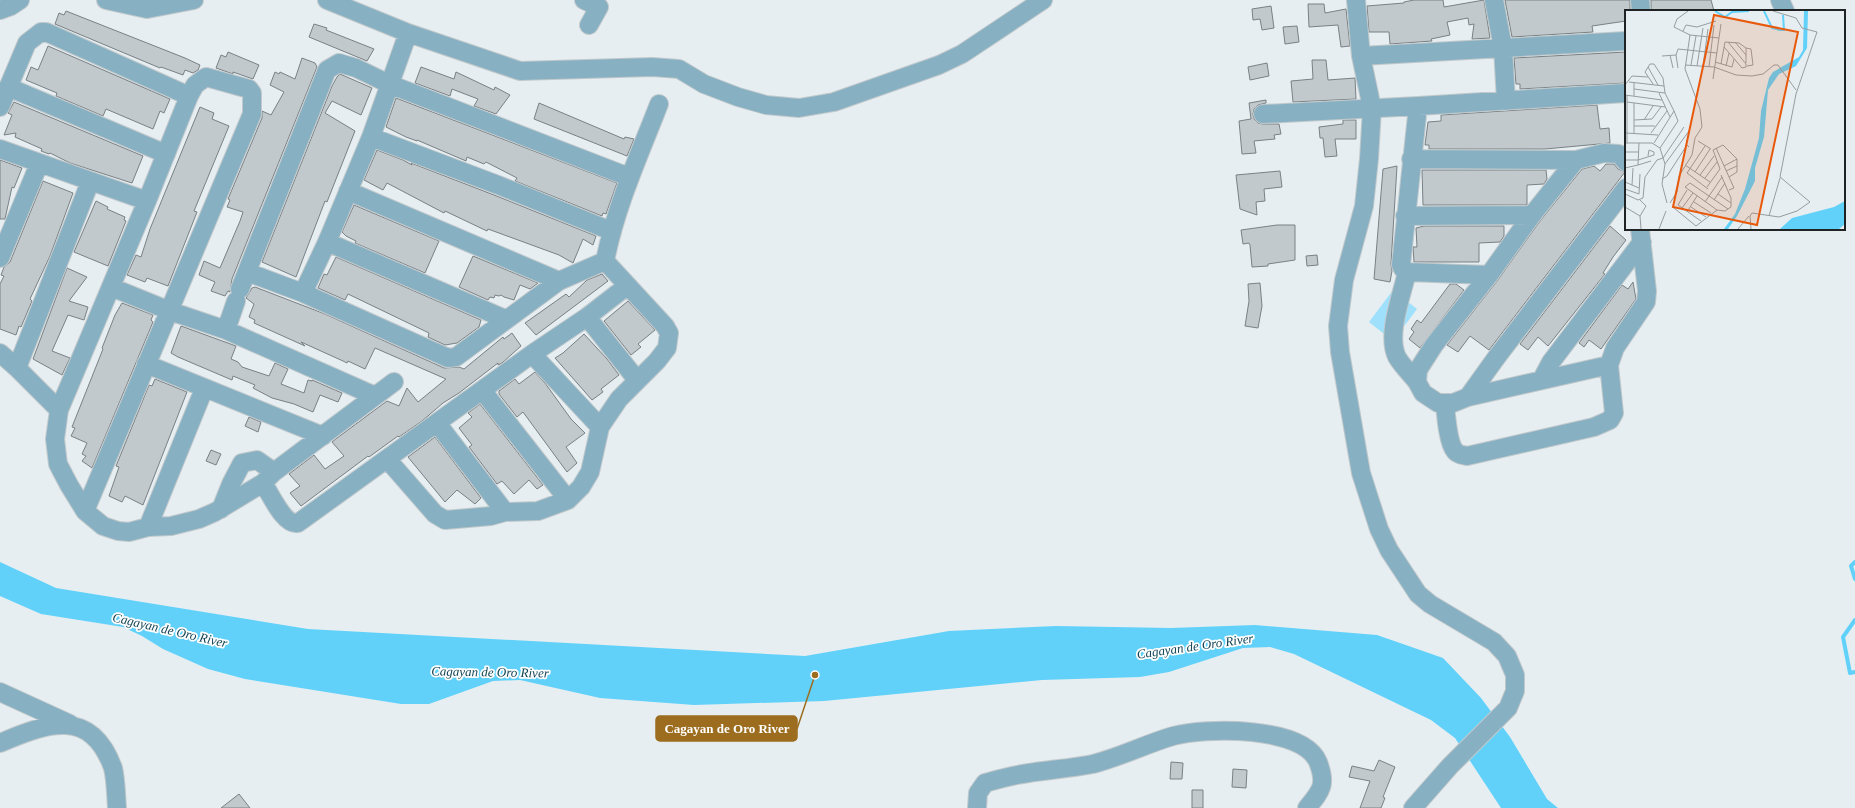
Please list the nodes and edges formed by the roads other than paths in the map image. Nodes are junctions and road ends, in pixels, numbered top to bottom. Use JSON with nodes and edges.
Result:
{"nodes":[{"id":1,"x":20,"y":0,"type":"edge"},
{"id":2,"x":106,"y":0,"type":"edge"},
{"id":3,"x":194,"y":0,"type":"edge"},
{"id":4,"x":328,"y":0,"type":"edge"},
{"id":5,"x":584,"y":0,"type":"edge"},
{"id":6,"x":1043,"y":0,"type":"edge"},
{"id":7,"x":1356,"y":0,"type":"edge"},
{"id":8,"x":1363,"y":0,"type":"edge"},
{"id":9,"x":1494,"y":0,"type":"edge"},
{"id":10,"x":1640,"y":0,"type":"edge"},
{"id":11,"x":1780,"y":0,"type":"edge"},
{"id":12,"x":0,"y":10,"type":"edge"},
{"id":13,"x":1642,"y":10,"type":"edge"},
{"id":14,"x":1785,"y":10,"type":"edge"},
{"id":15,"x":589,"y":26,"type":"dead end"},
{"id":16,"x":408,"y":33,"type":"junction"},
{"id":17,"x":1625,"y":41,"type":"edge"},
{"id":18,"x":1503,"y":48,"type":"junction"},
{"id":19,"x":1361,"y":56,"type":"junction"},
{"id":20,"x":390,"y":84,"type":"junction"},
{"id":21,"x":8,"y":87,"type":"junction"},
{"id":22,"x":1625,"y":92,"type":"edge"},
{"id":23,"x":190,"y":96,"type":"junction"},
{"id":24,"x":1506,"y":101,"type":"junction"},
{"id":25,"x":659,"y":104,"type":"dead end"},
{"id":26,"x":1418,"y":106,"type":"junction"},
{"id":27,"x":0,"y":107,"type":"edge"},
{"id":28,"x":1372,"y":108,"type":"junction"},
{"id":29,"x":1263,"y":114,"type":"dead end"},
{"id":30,"x":371,"y":137,"type":"junction"},
{"id":31,"x":0,"y":149,"type":"edge"},
{"id":32,"x":166,"y":154,"type":"junction"},
{"id":33,"x":1411,"y":159,"type":"junction"},
{"id":34,"x":1576,"y":160,"type":"junction"},
{"id":35,"x":1625,"y":161,"type":"edge"},
{"id":36,"x":39,"y":164,"type":"junction"},
{"id":37,"x":629,"y":177,"type":"junction"},
{"id":38,"x":90,"y":182,"type":"junction"},
{"id":39,"x":1625,"y":189,"type":"edge"},
{"id":40,"x":348,"y":191,"type":"junction"},
{"id":41,"x":147,"y":201,"type":"junction"},
{"id":42,"x":1532,"y":215,"type":"junction"},
{"id":43,"x":1405,"y":216,"type":"junction"},
{"id":44,"x":611,"y":231,"type":"junction"},
{"id":45,"x":1641,"y":235,"type":"edge"},
{"id":46,"x":328,"y":242,"type":"junction"},
{"id":47,"x":0,"y":258,"type":"edge"},
{"id":48,"x":605,"y":261,"type":"junction"},
{"id":49,"x":247,"y":272,"type":"junction"},
{"id":50,"x":1407,"y":272,"type":"junction"},
{"id":51,"x":1489,"y":275,"type":"junction"},
{"id":52,"x":559,"y":281,"type":"junction"},
{"id":53,"x":627,"y":286,"type":"junction"},
{"id":54,"x":111,"y":287,"type":"junction"},
{"id":55,"x":303,"y":293,"type":"junction"},
{"id":56,"x":170,"y":311,"type":"junction"},
{"id":57,"x":587,"y":317,"type":"junction"},
{"id":58,"x":505,"y":319,"type":"junction"},
{"id":59,"x":226,"y":330,"type":"junction"},
{"id":60,"x":0,"y":354,"type":"edge"},
{"id":61,"x":532,"y":354,"type":"junction"},
{"id":62,"x":146,"y":364,"type":"junction"},
{"id":63,"x":1609,"y":365,"type":"junction"},
{"id":64,"x":17,"y":368,"type":"junction"},
{"id":65,"x":1542,"y":379,"type":"junction"},
{"id":66,"x":638,"y":380,"type":"junction"},
{"id":67,"x":394,"y":382,"type":"dead end"},
{"id":68,"x":1417,"y":382,"type":"junction"},
{"id":69,"x":204,"y":389,"type":"junction"},
{"id":70,"x":482,"y":390,"type":"junction"},
{"id":71,"x":375,"y":396,"type":"junction"},
{"id":72,"x":1468,"y":397,"type":"junction"},
{"id":73,"x":1445,"y":404,"type":"junction"},
{"id":74,"x":59,"y":410,"type":"junction"},
{"id":75,"x":437,"y":423,"type":"junction"},
{"id":76,"x":600,"y":427,"type":"junction"},
{"id":77,"x":323,"y":436,"type":"junction"},
{"id":78,"x":387,"y":460,"type":"junction"},
{"id":79,"x":268,"y":477,"type":"junction"},
{"id":80,"x":568,"y":500,"type":"junction"},
{"id":81,"x":221,"y":509,"type":"junction"},
{"id":82,"x":85,"y":511,"type":"junction"},
{"id":83,"x":505,"y":512,"type":"junction"},
{"id":84,"x":148,"y":527,"type":"junction"},
{"id":85,"x":0,"y":692,"type":"edge"},
{"id":86,"x":70,"y":724,"type":"junction"},
{"id":87,"x":0,"y":743,"type":"edge"},
{"id":88,"x":117,"y":808,"type":"edge"},
{"id":89,"x":977,"y":808,"type":"edge"},
{"id":90,"x":1307,"y":808,"type":"edge"},
{"id":91,"x":1413,"y":808,"type":"edge"}],
"edges":[{"from":1,"to":12,"type":"street"},
{"from":2,"to":3,"type":"street"},
{"from":4,"to":16,"type":"street"},
{"from":5,"to":15,"type":"street"},
{"from":6,"to":16,"type":"street"},
{"from":7,"to":8,"type":"street"},
{"from":7,"to":19,"type":"street"},
{"from":9,"to":18,"type":"street"},
{"from":10,"to":13,"type":"street"},
{"from":11,"to":14,"type":"street"},
{"from":16,"to":20,"type":"street"},
{"from":17,"to":18,"type":"street"},
{"from":18,"to":19,"type":"street"},
{"from":18,"to":24,"type":"street"},
{"from":19,"to":28,"type":"street"},
{"from":20,"to":30,"type":"street"},
{"from":20,"to":37,"type":"street"},
{"from":20,"to":49,"type":"street"},
{"from":21,"to":23,"type":"street"},
{"from":21,"to":27,"type":"street"},
{"from":21,"to":32,"type":"street"},
{"from":22,"to":24,"type":"street"},
{"from":23,"to":32,"type":"street"},
{"from":23,"to":56,"type":"street"},
{"from":24,"to":26,"type":"street"},
{"from":25,"to":37,"type":"street"},
{"from":26,"to":28,"type":"street"},
{"from":26,"to":33,"type":"street"},
{"from":28,"to":29,"type":"street"},
{"from":28,"to":91,"type":"street"},
{"from":30,"to":40,"type":"street"},
{"from":30,"to":44,"type":"street"},
{"from":31,"to":36,"type":"street"},
{"from":32,"to":41,"type":"street"},
{"from":33,"to":34,"type":"street"},
{"from":33,"to":43,"type":"street"},
{"from":34,"to":35,"type":"street"},
{"from":34,"to":42,"type":"street"},
{"from":36,"to":38,"type":"street"},
{"from":36,"to":47,"type":"street"},
{"from":37,"to":44,"type":"street"},
{"from":38,"to":41,"type":"street"},
{"from":38,"to":64,"type":"street"},
{"from":39,"to":72,"type":"street"},
{"from":40,"to":46,"type":"street"},
{"from":40,"to":52,"type":"street"},
{"from":41,"to":54,"type":"street"},
{"from":42,"to":43,"type":"street"},
{"from":42,"to":51,"type":"street"},
{"from":43,"to":50,"type":"street"},
{"from":44,"to":48,"type":"street"},
{"from":45,"to":63,"type":"street"},
{"from":45,"to":65,"type":"street"},
{"from":46,"to":55,"type":"street"},
{"from":46,"to":58,"type":"street"},
{"from":48,"to":52,"type":"street"},
{"from":48,"to":53,"type":"street"},
{"from":49,"to":55,"type":"street"},
{"from":49,"to":59,"type":"street"},
{"from":50,"to":51,"type":"street"},
{"from":50,"to":68,"type":"street"},
{"from":51,"to":68,"type":"street"},
{"from":52,"to":58,"type":"street"},
{"from":53,"to":57,"type":"street"},
{"from":53,"to":66,"type":"street"},
{"from":54,"to":56,"type":"street"},
{"from":54,"to":74,"type":"street"},
{"from":55,"to":58,"type":"street"},
{"from":56,"to":59,"type":"street"},
{"from":56,"to":62,"type":"street"},
{"from":57,"to":61,"type":"street"},
{"from":57,"to":66,"type":"street"},
{"from":59,"to":71,"type":"street"},
{"from":60,"to":64,"type":"street"},
{"from":61,"to":70,"type":"street"},
{"from":61,"to":76,"type":"street"},
{"from":62,"to":69,"type":"street"},
{"from":62,"to":82,"type":"street"},
{"from":63,"to":65,"type":"street"},
{"from":63,"to":73,"type":"street"},
{"from":64,"to":74,"type":"street"},
{"from":65,"to":72,"type":"street"},
{"from":66,"to":76,"type":"street"},
{"from":67,"to":71,"type":"street"},
{"from":68,"to":73,"type":"street"},
{"from":69,"to":77,"type":"street"},
{"from":69,"to":84,"type":"street"},
{"from":70,"to":75,"type":"street"},
{"from":70,"to":80,"type":"street"},
{"from":71,"to":77,"type":"street"},
{"from":72,"to":73,"type":"street"},
{"from":74,"to":82,"type":"street"},
{"from":75,"to":78,"type":"street"},
{"from":75,"to":83,"type":"street"},
{"from":76,"to":80,"type":"street"},
{"from":77,"to":79,"type":"street"},
{"from":78,"to":79,"type":"street"},
{"from":78,"to":83,"type":"street"},
{"from":79,"to":81,"type":"street"},
{"from":79,"to":81,"type":"street"},
{"from":80,"to":83,"type":"street"},
{"from":81,"to":84,"type":"street"},
{"from":82,"to":84,"type":"street"},
{"from":85,"to":86,"type":"street"},
{"from":86,"to":87,"type":"street"},
{"from":86,"to":88,"type":"street"},
{"from":89,"to":90,"type":"street"}]}
